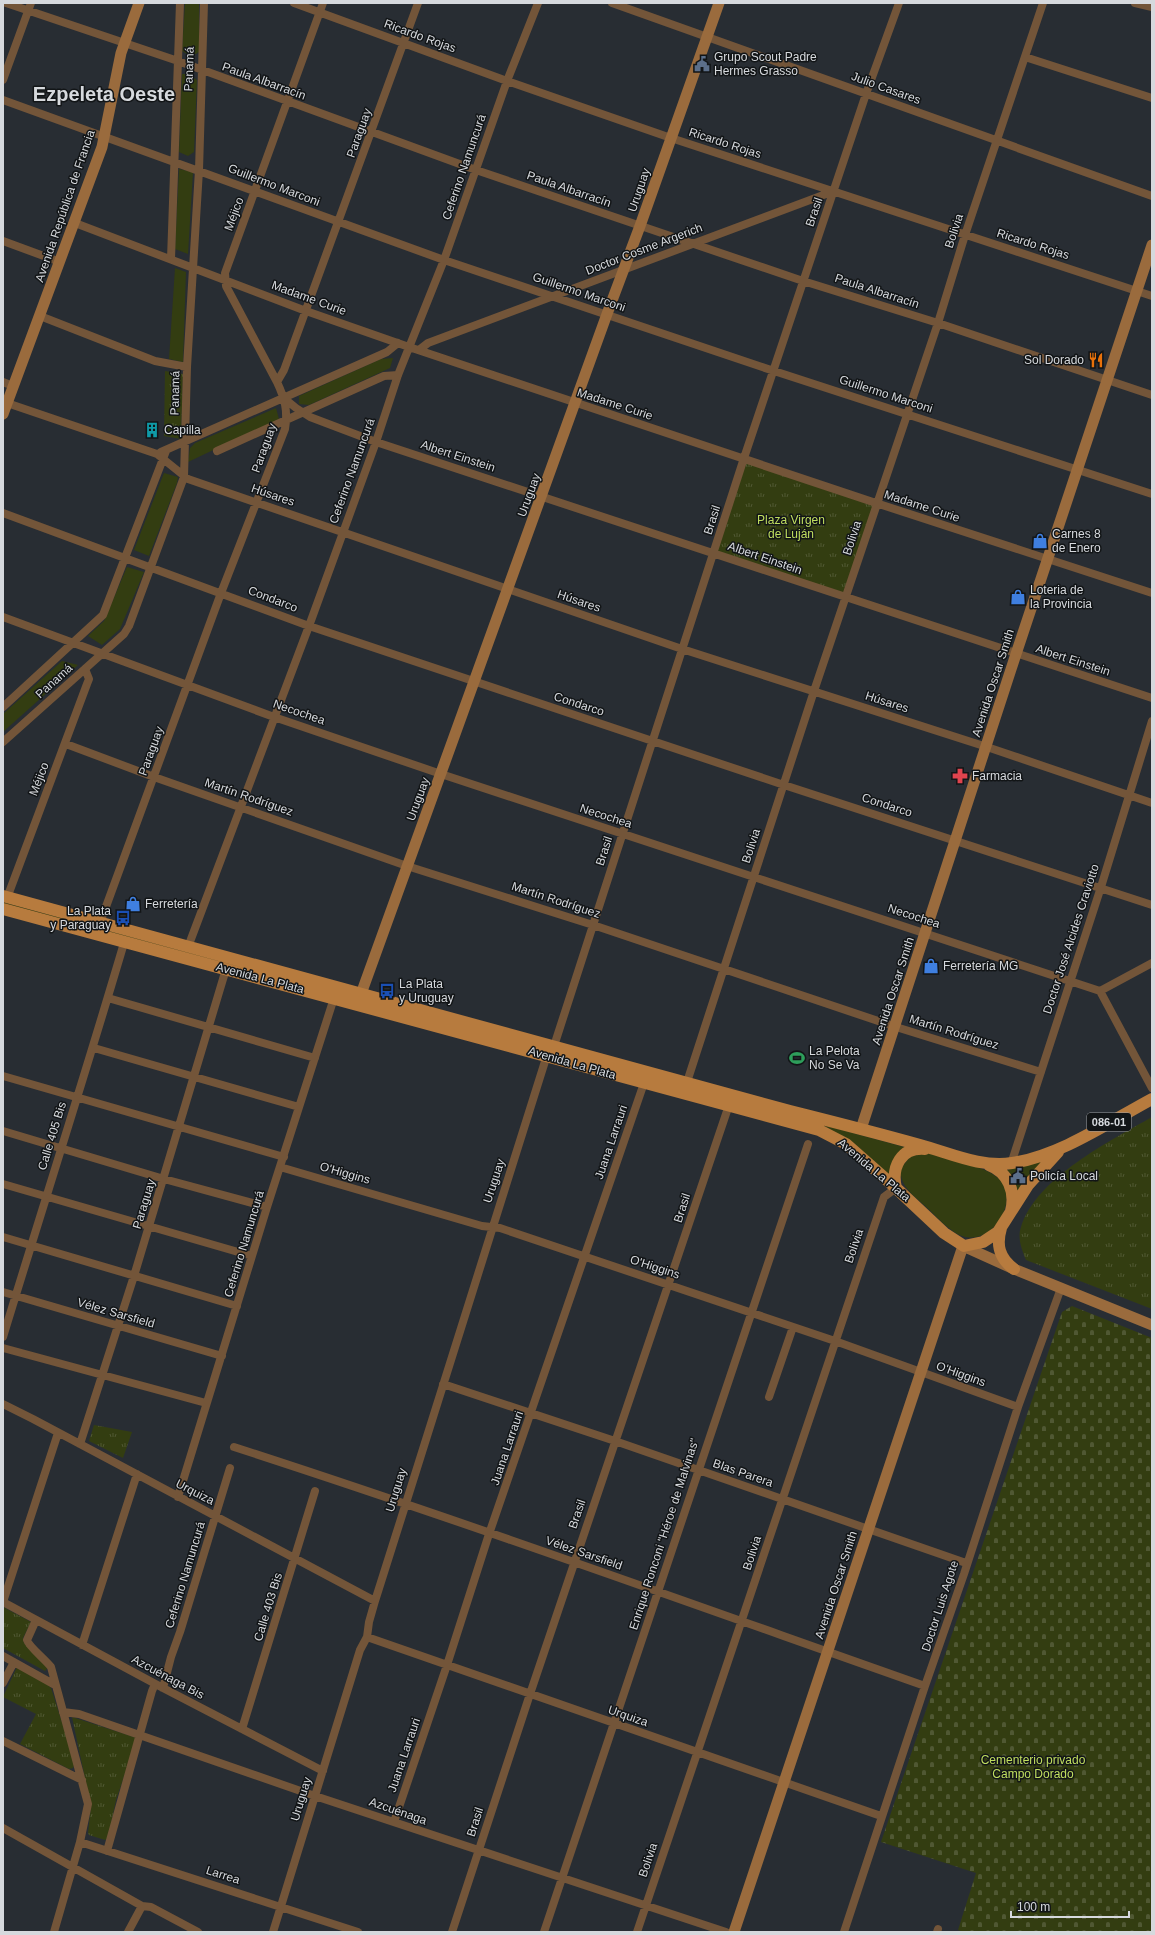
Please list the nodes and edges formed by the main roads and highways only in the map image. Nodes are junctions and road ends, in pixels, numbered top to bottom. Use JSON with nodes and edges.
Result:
{"nodes":[{"id":1,"x":139,"y":3,"type":"edge"},
{"id":2,"x":719,"y":3,"type":"edge"},
{"id":3,"x":1152,"y":245,"type":"edge"},
{"id":4,"x":8,"y":384,"type":"edge"},
{"id":5,"x":3,"y":414,"type":"edge"},
{"id":6,"x":4,"y":901,"type":"edge"},
{"id":7,"x":361,"y":994,"type":"junction"},
{"id":8,"x":551,"y":1051,"type":"junction"},
{"id":9,"x":1152,"y":1099,"type":"edge"},
{"id":10,"x":861,"y":1129,"type":"junction"},
{"id":11,"x":1065,"y":1146,"type":"junction"},
{"id":12,"x":934,"y":1149,"type":"junction"},
{"id":13,"x":987,"y":1165,"type":"junction"},
{"id":14,"x":896,"y":1188,"type":"junction"},
{"id":15,"x":1009,"y":1215,"type":"junction"},
{"id":16,"x":1001,"y":1228,"type":"junction"},
{"id":17,"x":963,"y":1246,"type":"junction"},
{"id":18,"x":1014,"y":1269,"type":"junction"},
{"id":19,"x":1152,"y":1325,"type":"edge"},
{"id":20,"x":734,"y":1932,"type":"edge"}],
"edges":[{"from":1,"to":4,"type":"main road","name":"Avenida República de Francia"},
{"from":2,"to":7,"type":"main road","name":"Uruguay"},
{"from":3,"to":10,"type":"main road","name":"Avenida Oscar Smith"},
{"from":4,"to":5,"type":"main road","name":"Avenida República de Francia"},
{"from":6,"to":7,"type":"main road","name":"Avenida La Plata"},
{"from":6,"to":8,"type":"main road","name":"Avenida La Plata"},
{"from":7,"to":8,"type":"main road","name":"Avenida La Plata"},
{"from":8,"to":10,"type":"main road","name":"Avenida La Plata"},
{"from":8,"to":14,"type":"main road","name":"Avenida La Plata"},
{"from":9,"to":11,"type":"main road","name":"Avenida La Plata","number":"086-01"},
{"from":10,"to":12,"type":"main road","name":"Avenida La Plata"},
{"from":11,"to":13,"type":"main road","name":"Avenida La Plata","number":"086-01"},
{"from":11,"to":15,"type":"main road","name":"Avenida La Plata","number":"086-01"},
{"from":12,"to":13,"type":"main road","name":"Avenida La Plata"},
{"from":12,"to":14,"type":"main road"},
{"from":13,"to":15,"type":"main road"},
{"from":14,"to":17,"type":"main road","name":"Avenida La Plata"},
{"from":15,"to":16,"type":"main road","name":"Avenida La Plata"},
{"from":16,"to":17,"type":"main road","name":"Avenida La Plata"},
{"from":16,"to":18,"type":"main road"},
{"from":17,"to":18,"type":"main road"},
{"from":17,"to":20,"type":"main road","name":"Avenida Oscar Smith"},
{"from":18,"to":19,"type":"main road"}]}
